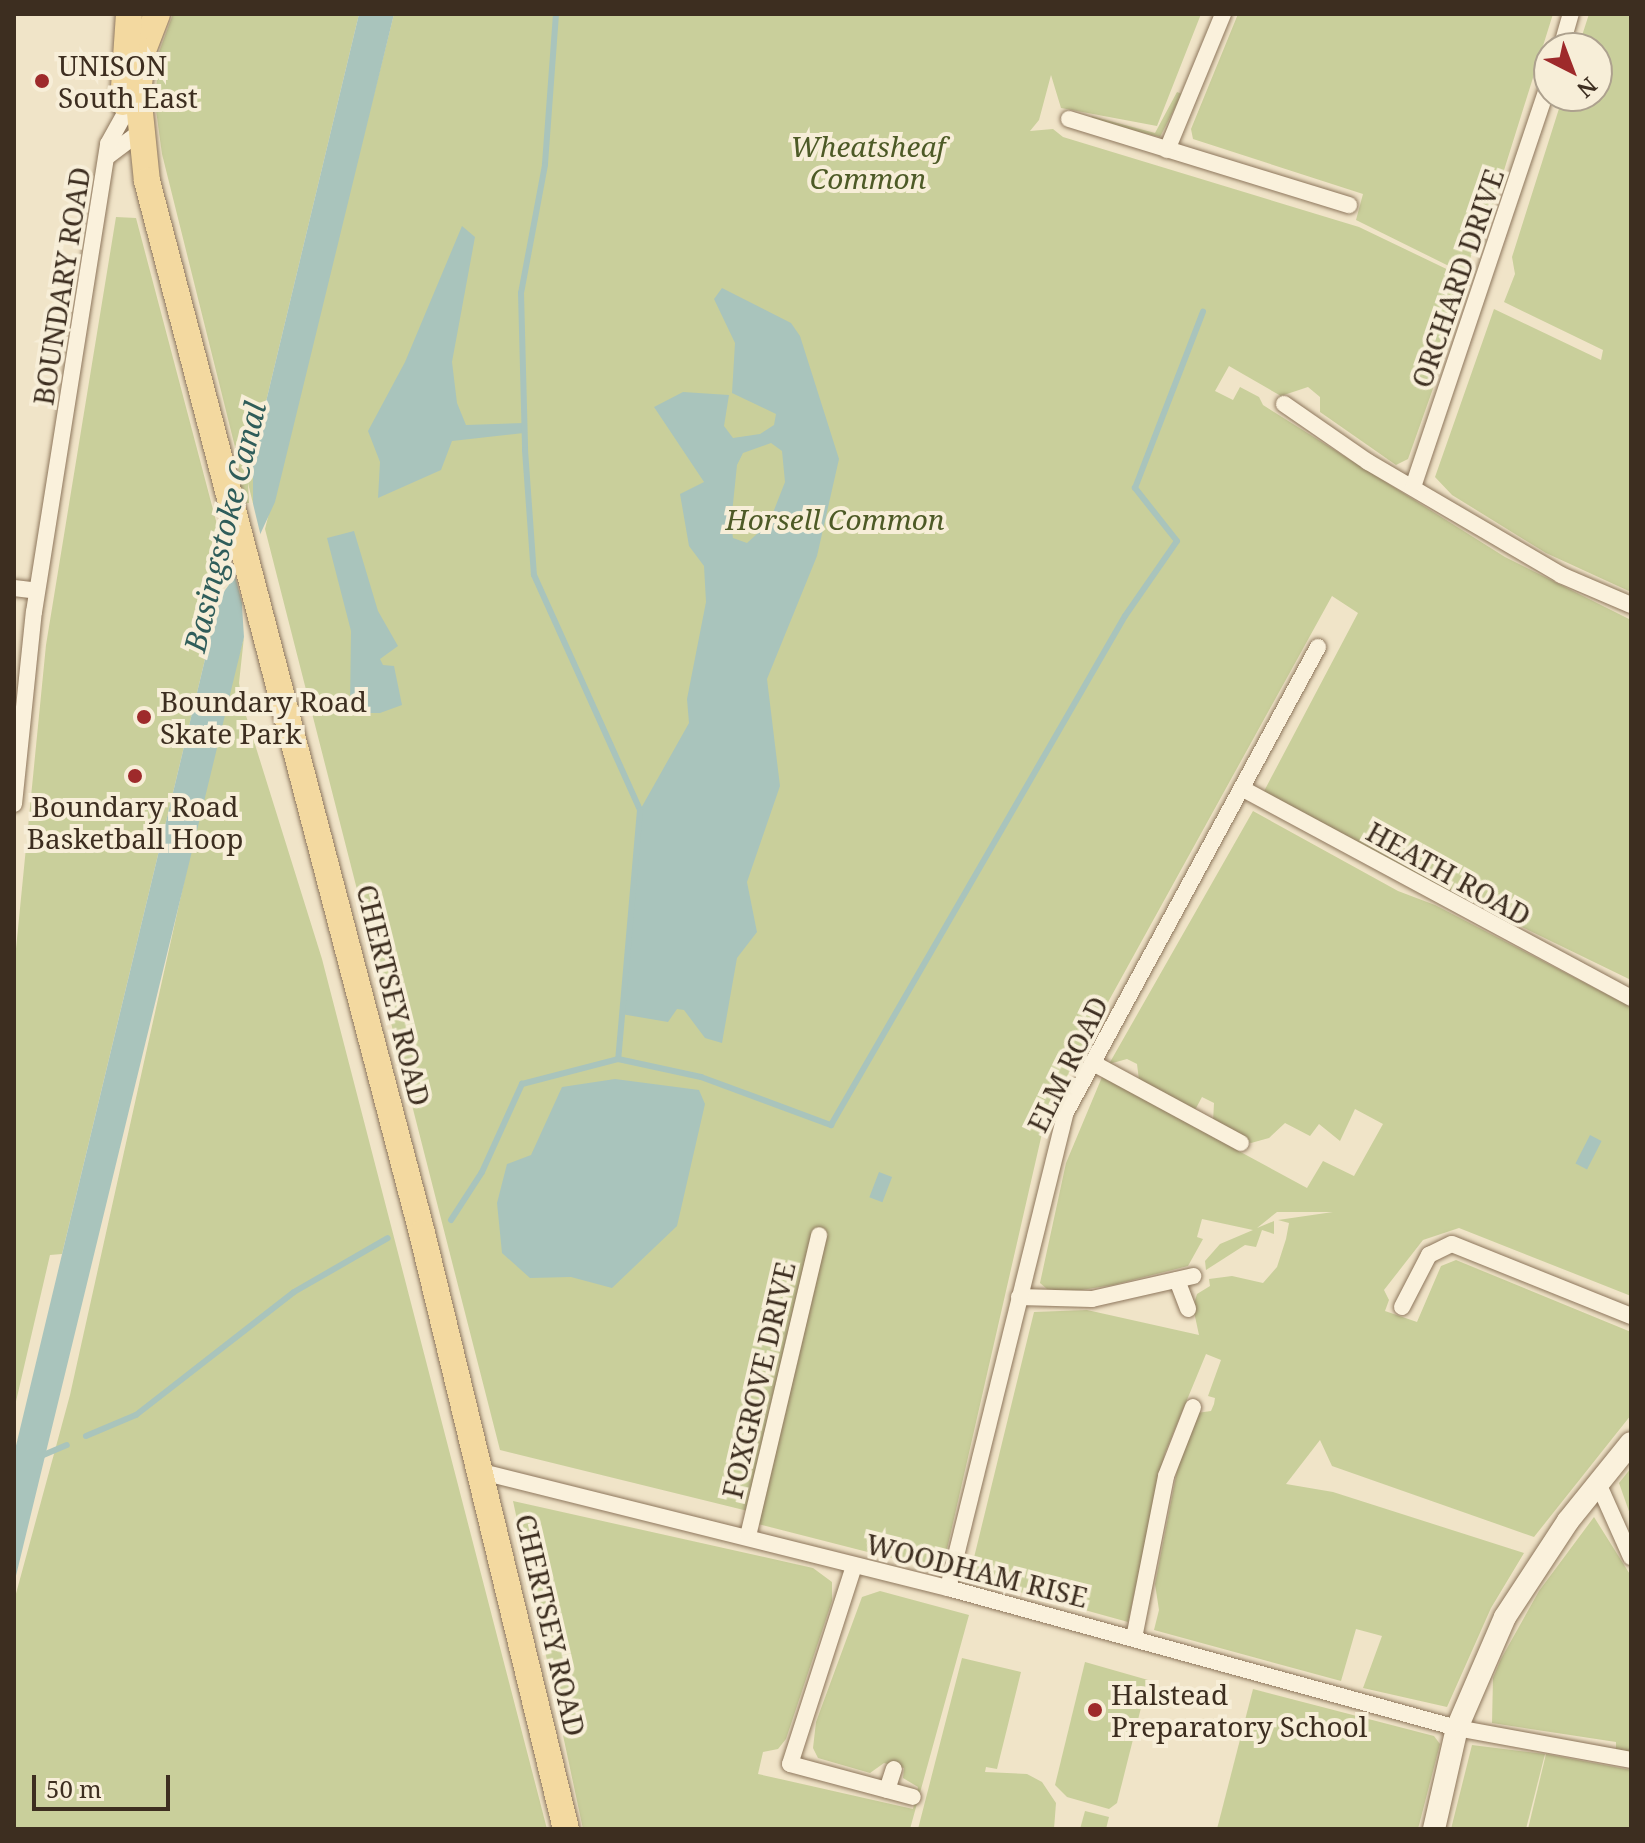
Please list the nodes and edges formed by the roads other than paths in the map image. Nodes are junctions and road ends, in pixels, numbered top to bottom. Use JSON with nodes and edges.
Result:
{"nodes":[{"id":1,"x":129,"y":14,"type":"edge"},
{"id":2,"x":157,"y":14,"type":"edge"},
{"id":3,"x":1223,"y":14,"type":"edge"},
{"id":4,"x":1540,"y":112,"type":"edge"},
{"id":5,"x":1069,"y":119,"type":"dead end"},
{"id":6,"x":130,"y":129,"type":"junction"},
{"id":7,"x":1167,"y":150,"type":"junction"},
{"id":8,"x":108,"y":156,"type":"junction"},
{"id":9,"x":1349,"y":205,"type":"dead end"},
{"id":10,"x":1284,"y":404,"type":"dead end"},
{"id":11,"x":1413,"y":487,"type":"junction"},
{"id":12,"x":14,"y":588,"type":"edge"},
{"id":13,"x":37,"y":591,"type":"junction"},
{"id":14,"x":1631,"y":605,"type":"edge"},
{"id":15,"x":1318,"y":647,"type":"dead end"},
{"id":16,"x":1245,"y":790,"type":"junction"},
{"id":17,"x":14,"y":804,"type":"edge"},
{"id":18,"x":1631,"y":998,"type":"edge"},
{"id":19,"x":1093,"y":1063,"type":"junction"},
{"id":20,"x":1241,"y":1143,"type":"dead end"},
{"id":21,"x":819,"y":1235,"type":"dead end"},
{"id":22,"x":1019,"y":1297,"type":"junction"},
{"id":23,"x":1402,"y":1307,"type":"dead end"},
{"id":24,"x":1188,"y":1309,"type":"dead end"},
{"id":25,"x":1631,"y":1316,"type":"edge"},
{"id":26,"x":1193,"y":1407,"type":"dead end"},
{"id":27,"x":1631,"y":1443,"type":"edge"},
{"id":28,"x":482,"y":1472,"type":"junction"},
{"id":29,"x":1598,"y":1483,"type":"junction"},
{"id":30,"x":748,"y":1536,"type":"junction"},
{"id":31,"x":1631,"y":1557,"type":"edge"},
{"id":32,"x":854,"y":1566,"type":"junction"},
{"id":33,"x":948,"y":1588,"type":"junction"},
{"id":34,"x":1134,"y":1638,"type":"junction"},
{"id":35,"x":1457,"y":1728,"type":"junction"},
{"id":36,"x":1631,"y":1760,"type":"edge"},
{"id":37,"x":894,"y":1769,"type":"dead end"},
{"id":38,"x":887,"y":1790,"type":"junction"},
{"id":39,"x":913,"y":1797,"type":"dead end"},
{"id":40,"x":566,"y":1829,"type":"edge"},
{"id":41,"x":1434,"y":1829,"type":"edge"}],
"edges":[{"from":1,"to":6,"type":"main road","name":"CHERTSEY ROAD"},
{"from":2,"to":6,"type":"main road","name":"CHERTSEY ROAD"},
{"from":3,"to":7,"type":"street"},
{"from":4,"to":11,"type":"street","name":"ORCHARD DRIVE"},
{"from":5,"to":7,"type":"street"},
{"from":6,"to":8,"type":"street","name":"BOUNDARY ROAD"},
{"from":6,"to":8,"type":"street","name":"BOUNDARY ROAD"},
{"from":6,"to":28,"type":"main road","name":"CHERTSEY ROAD"},
{"from":7,"to":9,"type":"street"},
{"from":8,"to":13,"type":"street","name":"BOUNDARY ROAD"},
{"from":10,"to":11,"type":"street"},
{"from":11,"to":14,"type":"street"},
{"from":12,"to":13,"type":"street"},
{"from":13,"to":17,"type":"street","name":"BOUNDARY ROAD"},
{"from":15,"to":16,"type":"street","name":"ELM ROAD"},
{"from":16,"to":18,"type":"street","name":"HEATH ROAD"},
{"from":16,"to":19,"type":"street","name":"ELM ROAD"},
{"from":19,"to":20,"type":"street"},
{"from":19,"to":22,"type":"street","name":"ELM ROAD"},
{"from":21,"to":30,"type":"street","name":"FOXGROVE DRIVE"},
{"from":22,"to":24,"type":"street"},
{"from":22,"to":33,"type":"street","name":"ELM ROAD"},
{"from":23,"to":25,"type":"street"},
{"from":26,"to":34,"type":"street"},
{"from":27,"to":29,"type":"street"},
{"from":28,"to":30,"type":"street","name":"WOODHAM RISE"},
{"from":28,"to":40,"type":"main road","name":"CHERTSEY ROAD"},
{"from":29,"to":31,"type":"street"},
{"from":29,"to":35,"type":"street"},
{"from":30,"to":32,"type":"street","name":"WOODHAM RISE"},
{"from":32,"to":33,"type":"street","name":"WOODHAM RISE"},
{"from":32,"to":38,"type":"street"},
{"from":33,"to":34,"type":"street","name":"WOODHAM RISE"},
{"from":34,"to":35,"type":"street","name":"WOODHAM RISE"},
{"from":35,"to":36,"type":"street","name":"WOODHAM RISE"},
{"from":35,"to":41,"type":"street"},
{"from":37,"to":38,"type":"street"},
{"from":38,"to":39,"type":"street"}]}
